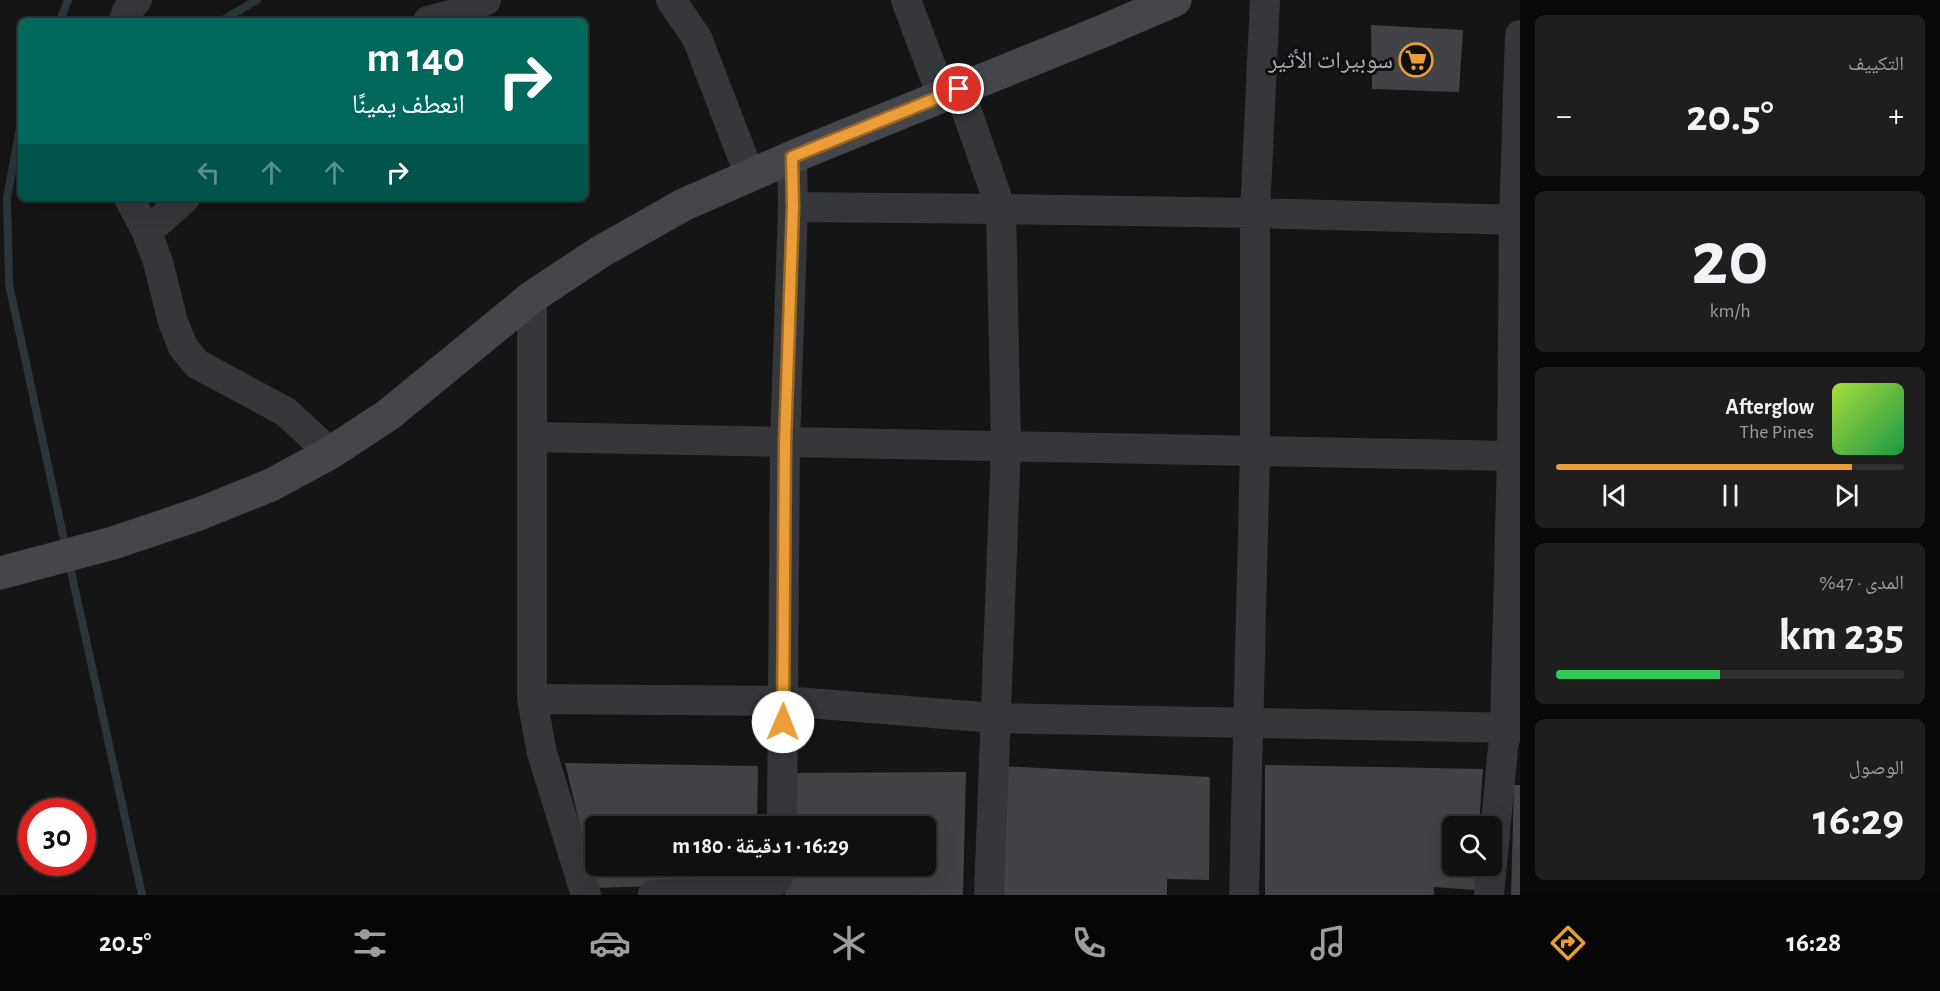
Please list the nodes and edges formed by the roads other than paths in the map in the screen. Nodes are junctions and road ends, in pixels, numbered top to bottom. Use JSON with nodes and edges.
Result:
{"nodes":[{"id":1,"x":137,"y":0,"type":"edge"},
{"id":2,"x":486,"y":0,"type":"edge"},
{"id":3,"x":671,"y":0,"type":"edge"},
{"id":4,"x":906,"y":0,"type":"edge"},
{"id":5,"x":1175,"y":0,"type":"edge"},
{"id":6,"x":1265,"y":0,"type":"edge"},
{"id":7,"x":124,"y":18,"type":"edge"},
{"id":8,"x":440,"y":18,"type":"edge"},
{"id":9,"x":1520,"y":35,"type":"edge"},
{"id":10,"x":950,"y":92,"type":"junction"},
{"id":11,"x":792,"y":157,"type":"junction"},
{"id":12,"x":750,"y":176,"type":"junction"},
{"id":13,"x":131,"y":201,"type":"edge"},
{"id":14,"x":182,"y":201,"type":"edge"},
{"id":15,"x":793,"y":207,"type":"junction"},
{"id":16,"x":1001,"y":209,"type":"junction"},
{"id":17,"x":1255,"y":213,"type":"junction"},
{"id":18,"x":1517,"y":220,"type":"edge"},
{"id":19,"x":147,"y":232,"type":"junction"},
{"id":20,"x":532,"y":297,"type":"junction"},
{"id":21,"x":1517,"y":372,"type":"edge"},
{"id":22,"x":533,"y":437,"type":"junction"},
{"id":23,"x":785,"y":443,"type":"junction"},
{"id":24,"x":1006,"y":446,"type":"junction"},
{"id":25,"x":1255,"y":452,"type":"junction"},
{"id":26,"x":330,"y":453,"type":"junction"},
{"id":27,"x":1512,"y":456,"type":"junction"},
{"id":28,"x":6,"y":572,"type":"edge"},
{"id":29,"x":532,"y":699,"type":"junction"},
{"id":30,"x":783,"y":701,"type":"junction"},
{"id":31,"x":995,"y":718,"type":"junction"},
{"id":32,"x":1249,"y":724,"type":"junction"},
{"id":33,"x":1513,"y":727,"type":"edge"},
{"id":34,"x":782,"y":816,"type":"edge"},
{"id":35,"x":778,"y":876,"type":"edge"},
{"id":36,"x":586,"y":895,"type":"edge"},
{"id":37,"x":653,"y":895,"type":"edge"},
{"id":38,"x":989,"y":895,"type":"edge"},
{"id":39,"x":1244,"y":895,"type":"edge"},
{"id":40,"x":1489,"y":895,"type":"edge"}],
"edges":[{"from":1,"to":7,"type":"street"},
{"from":2,"to":8,"type":"street"},
{"from":3,"to":12,"type":"street"},
{"from":4,"to":10,"type":"street"},
{"from":5,"to":10,"type":"main road"},
{"from":6,"to":17,"type":"street"},
{"from":9,"to":18,"type":"street"},
{"from":10,"to":11,"type":"main road"},
{"from":10,"to":16,"type":"street"},
{"from":11,"to":12,"type":"main road"},
{"from":11,"to":15,"type":"street"},
{"from":12,"to":20,"type":"main road"},
{"from":13,"to":19,"type":"street"},
{"from":14,"to":19,"type":"street"},
{"from":15,"to":16,"type":"street"},
{"from":15,"to":23,"type":"street"},
{"from":16,"to":17,"type":"street"},
{"from":16,"to":24,"type":"street"},
{"from":17,"to":18,"type":"street"},
{"from":17,"to":25,"type":"street"},
{"from":18,"to":21,"type":"street"},
{"from":19,"to":26,"type":"street"},
{"from":20,"to":22,"type":"street"},
{"from":20,"to":26,"type":"main road"},
{"from":21,"to":27,"type":"street"},
{"from":22,"to":23,"type":"street"},
{"from":22,"to":29,"type":"street"},
{"from":23,"to":24,"type":"street"},
{"from":23,"to":30,"type":"street"},
{"from":24,"to":25,"type":"street"},
{"from":24,"to":31,"type":"street"},
{"from":25,"to":27,"type":"street"},
{"from":25,"to":32,"type":"street"},
{"from":26,"to":28,"type":"main road"},
{"from":27,"to":33,"type":"street"},
{"from":29,"to":30,"type":"street"},
{"from":29,"to":36,"type":"street"},
{"from":30,"to":31,"type":"street"},
{"from":30,"to":34,"type":"street"},
{"from":31,"to":32,"type":"street"},
{"from":31,"to":38,"type":"street"},
{"from":32,"to":33,"type":"street"},
{"from":32,"to":39,"type":"street"},
{"from":33,"to":40,"type":"street"},
{"from":35,"to":37,"type":"street"}]}
